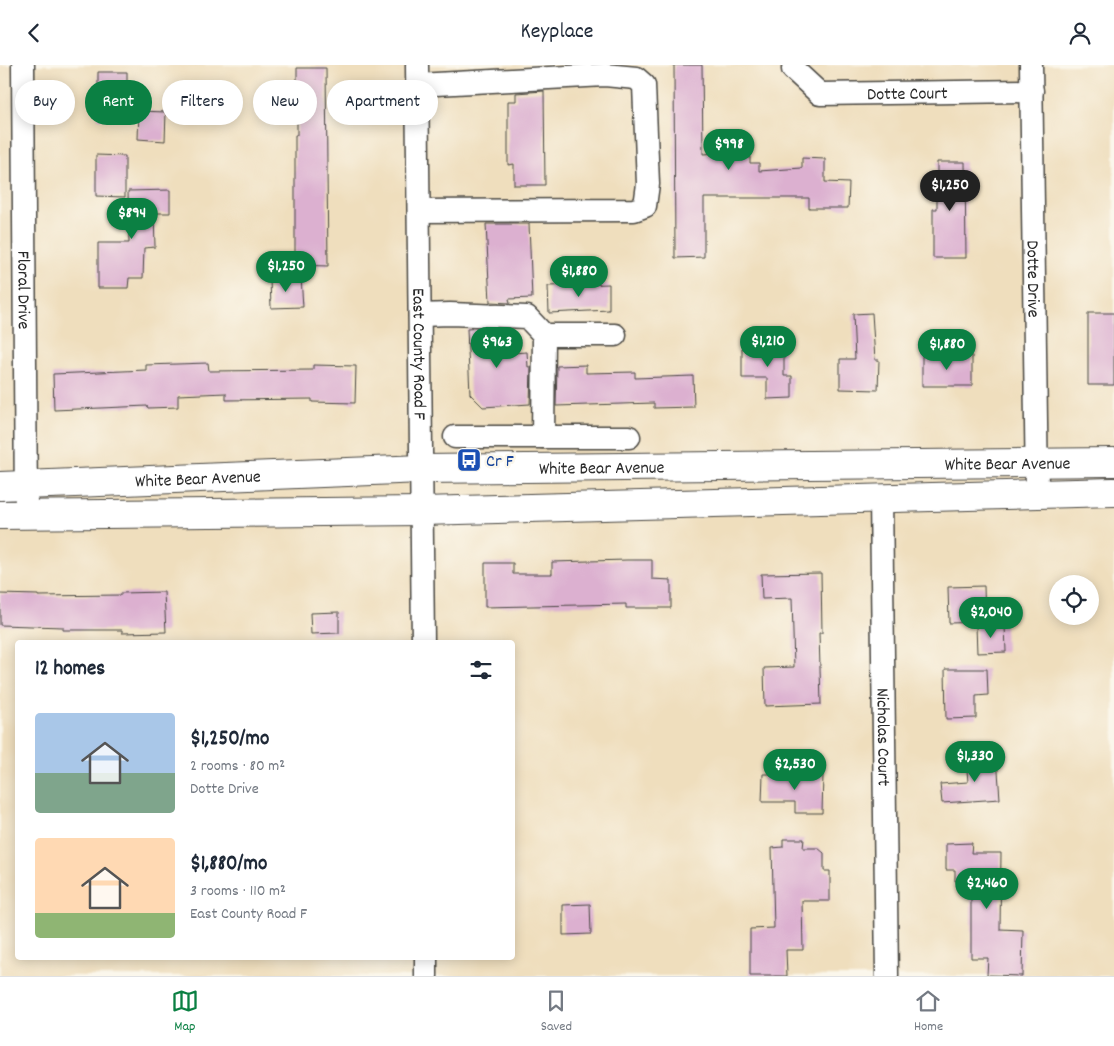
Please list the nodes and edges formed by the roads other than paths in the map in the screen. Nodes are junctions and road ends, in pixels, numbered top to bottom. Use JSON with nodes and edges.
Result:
{"nodes":[{"id":1,"x":23,"y":65,"type":"edge"},
{"id":2,"x":1031,"y":65,"type":"edge"},
{"id":3,"x":793,"y":69,"type":"dead end"},
{"id":4,"x":417,"y":75,"type":"edge"},
{"id":5,"x":1032,"y":91,"type":"junction"},
{"id":6,"x":419,"y":211,"type":"junction"},
{"id":7,"x":420,"y":315,"type":"junction"},
{"id":8,"x":544,"y":335,"type":"junction"},
{"id":9,"x":616,"y":335,"type":"dead end"},
{"id":10,"x":455,"y":437,"type":"dead end"},
{"id":11,"x":543,"y":437,"type":"junction"},
{"id":12,"x":629,"y":437,"type":"dead end"},
{"id":13,"x":1114,"y":462,"type":"edge"},
{"id":14,"x":1037,"y":463,"type":"junction"},
{"id":15,"x":422,"y":469,"type":"junction"},
{"id":16,"x":13,"y":485,"type":"edge"},
{"id":17,"x":1114,"y":492,"type":"edge"},
{"id":18,"x":1037,"y":493,"type":"junction"},
{"id":19,"x":881,"y":497,"type":"junction"},
{"id":20,"x":422,"y":511,"type":"junction"},
{"id":21,"x":13,"y":515,"type":"edge"},
{"id":22,"x":423,"y":640,"type":"edge"},
{"id":23,"x":426,"y":960,"type":"edge"},
{"id":24,"x":426,"y":976,"type":"edge"},
{"id":25,"x":888,"y":976,"type":"edge"}],
"edges":[{"from":1,"to":16,"type":"street","name":"Floral Drive"},
{"from":2,"to":5,"type":"street","name":"Dotte Drive"},
{"from":3,"to":5,"type":"street","name":"Dotte Court"},
{"from":4,"to":6,"type":"street","name":"East County Road F"},
{"from":4,"to":6,"type":"street"},
{"from":5,"to":14,"type":"street","name":"Dotte Drive"},
{"from":6,"to":7,"type":"street","name":"East County Road F"},
{"from":7,"to":8,"type":"street"},
{"from":7,"to":15,"type":"street","name":"East County Road F"},
{"from":8,"to":9,"type":"street"},
{"from":8,"to":11,"type":"street"},
{"from":10,"to":11,"type":"street"},
{"from":11,"to":12,"type":"street"},
{"from":13,"to":14,"type":"main road","name":"White Bear Avenue"},
{"from":14,"to":15,"type":"main road","name":"White Bear Avenue"},
{"from":14,"to":18,"type":"street","name":"Dotte Drive"},
{"from":15,"to":16,"type":"main road","name":"White Bear Avenue"},
{"from":15,"to":20,"type":"street","name":"East County Road F"},
{"from":16,"to":21,"type":"street","name":"Floral Drive"},
{"from":17,"to":18,"type":"main road","name":"White Bear Avenue"},
{"from":18,"to":19,"type":"main road","name":"White Bear Avenue"},
{"from":19,"to":20,"type":"main road","name":"White Bear Avenue"},
{"from":19,"to":25,"type":"street","name":"Nicholas Court"},
{"from":20,"to":21,"type":"main road","name":"White Bear Avenue"},
{"from":20,"to":22,"type":"street","name":"East County Road F"},
{"from":23,"to":24,"type":"street"}]}
